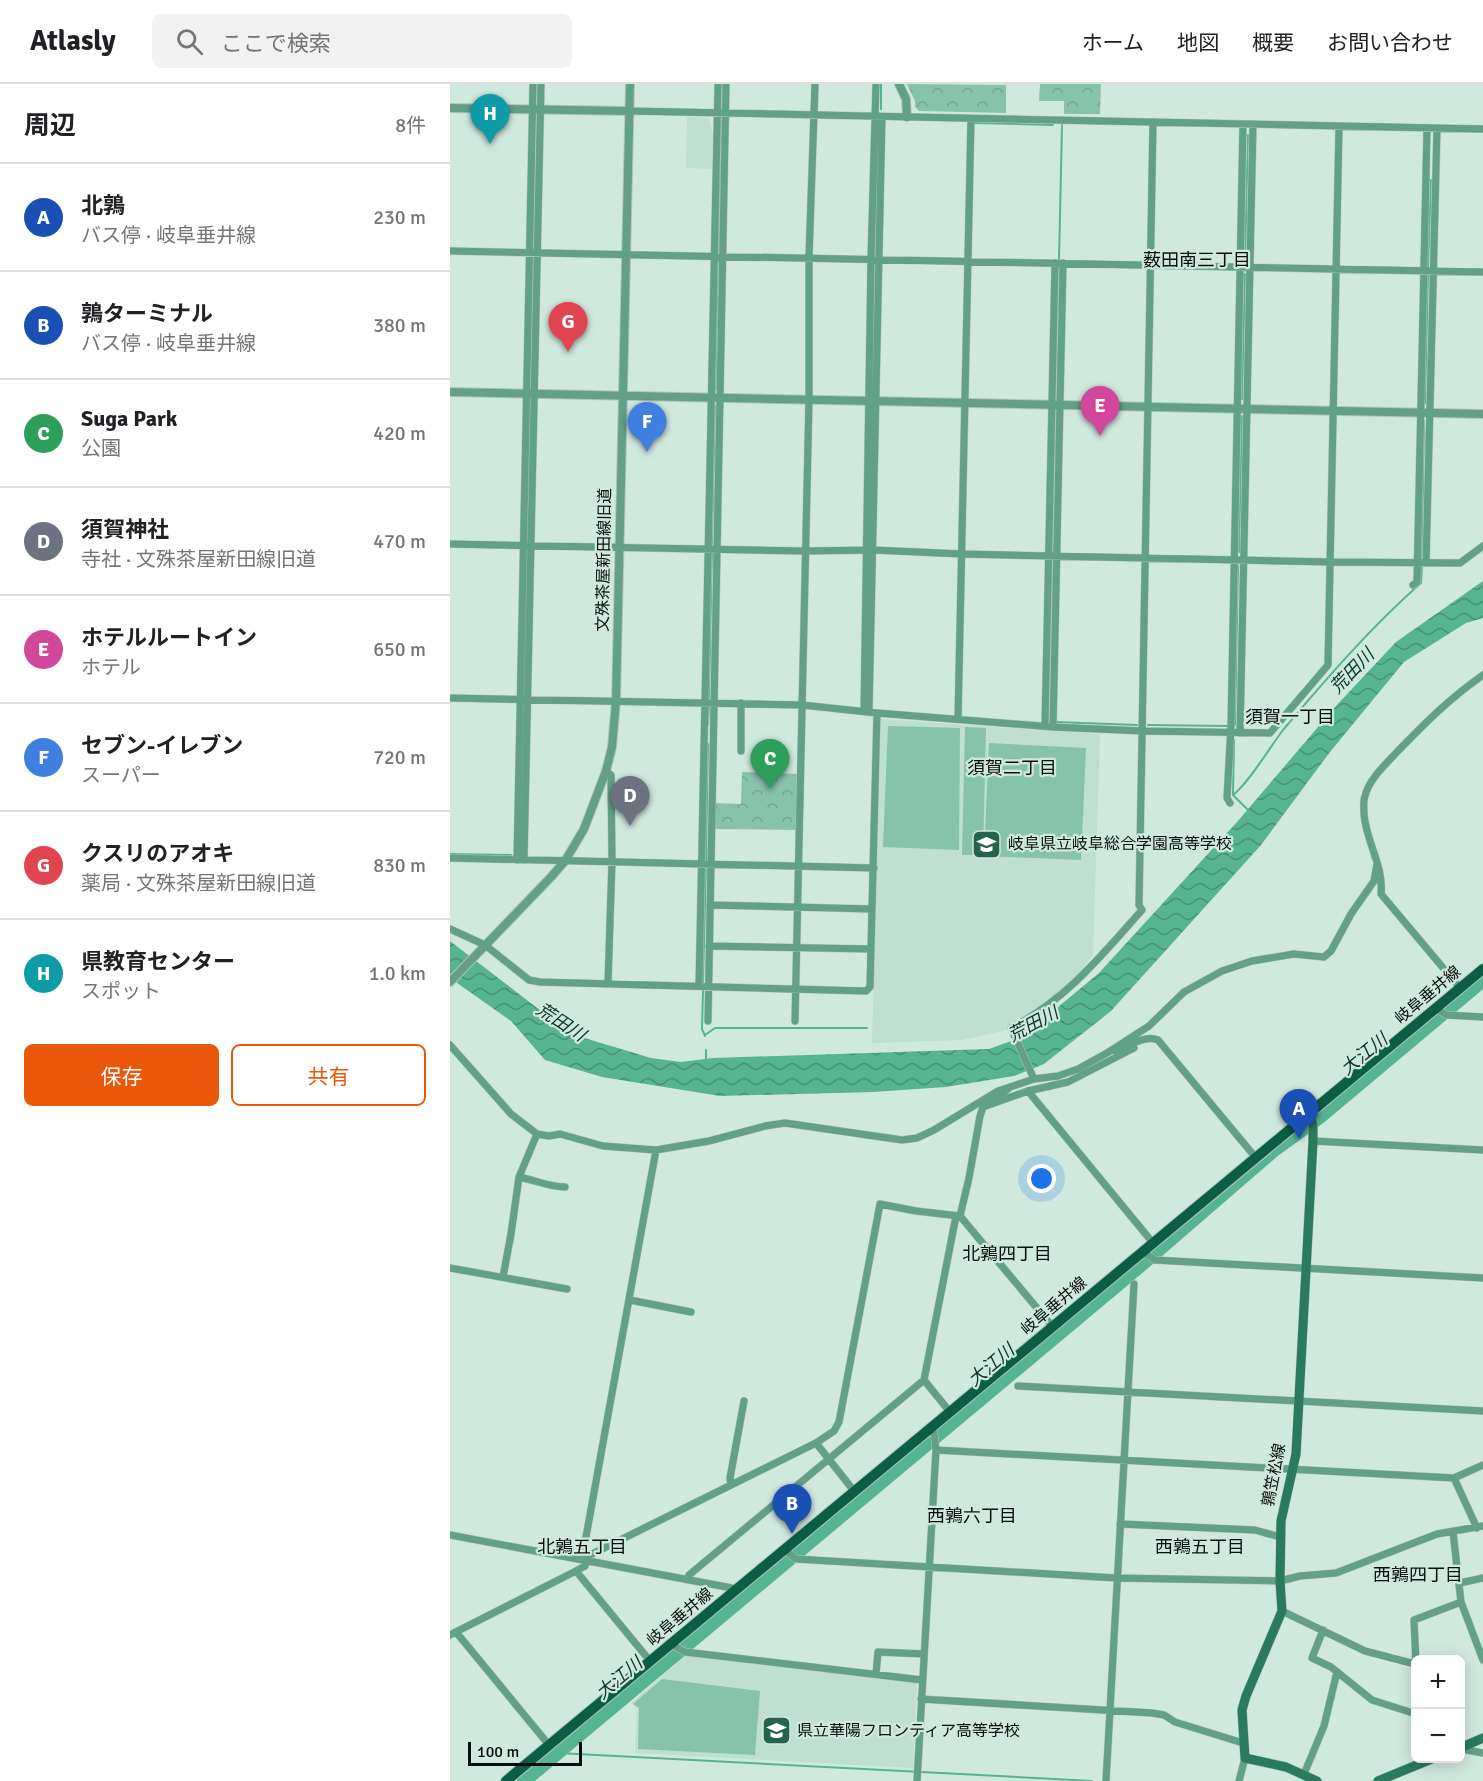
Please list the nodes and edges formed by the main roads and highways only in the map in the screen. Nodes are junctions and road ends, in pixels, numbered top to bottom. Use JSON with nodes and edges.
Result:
{"nodes":[{"id":1,"x":1483,"y":969,"type":"edge"},
{"id":2,"x":1311,"y":1119,"type":"junction"},
{"id":3,"x":1483,"y":1738,"type":"edge"},
{"id":4,"x":1465,"y":1745,"type":"edge"},
{"id":5,"x":1423,"y":1763,"type":"edge"},
{"id":6,"x":1384,"y":1780,"type":"edge"},
{"id":7,"x":506,"y":1781,"type":"edge"},
{"id":8,"x":1317,"y":1781,"type":"edge"}],
"edges":[{"from":1,"to":2,"type":"main road","name":"岐阜垂井線"},
{"from":2,"to":7,"type":"main road","name":"岐阜垂井線"},
{"from":2,"to":8,"type":"main road","name":"鶉笠松線"},
{"from":3,"to":4,"type":"main road"},
{"from":5,"to":6,"type":"main road"}]}
